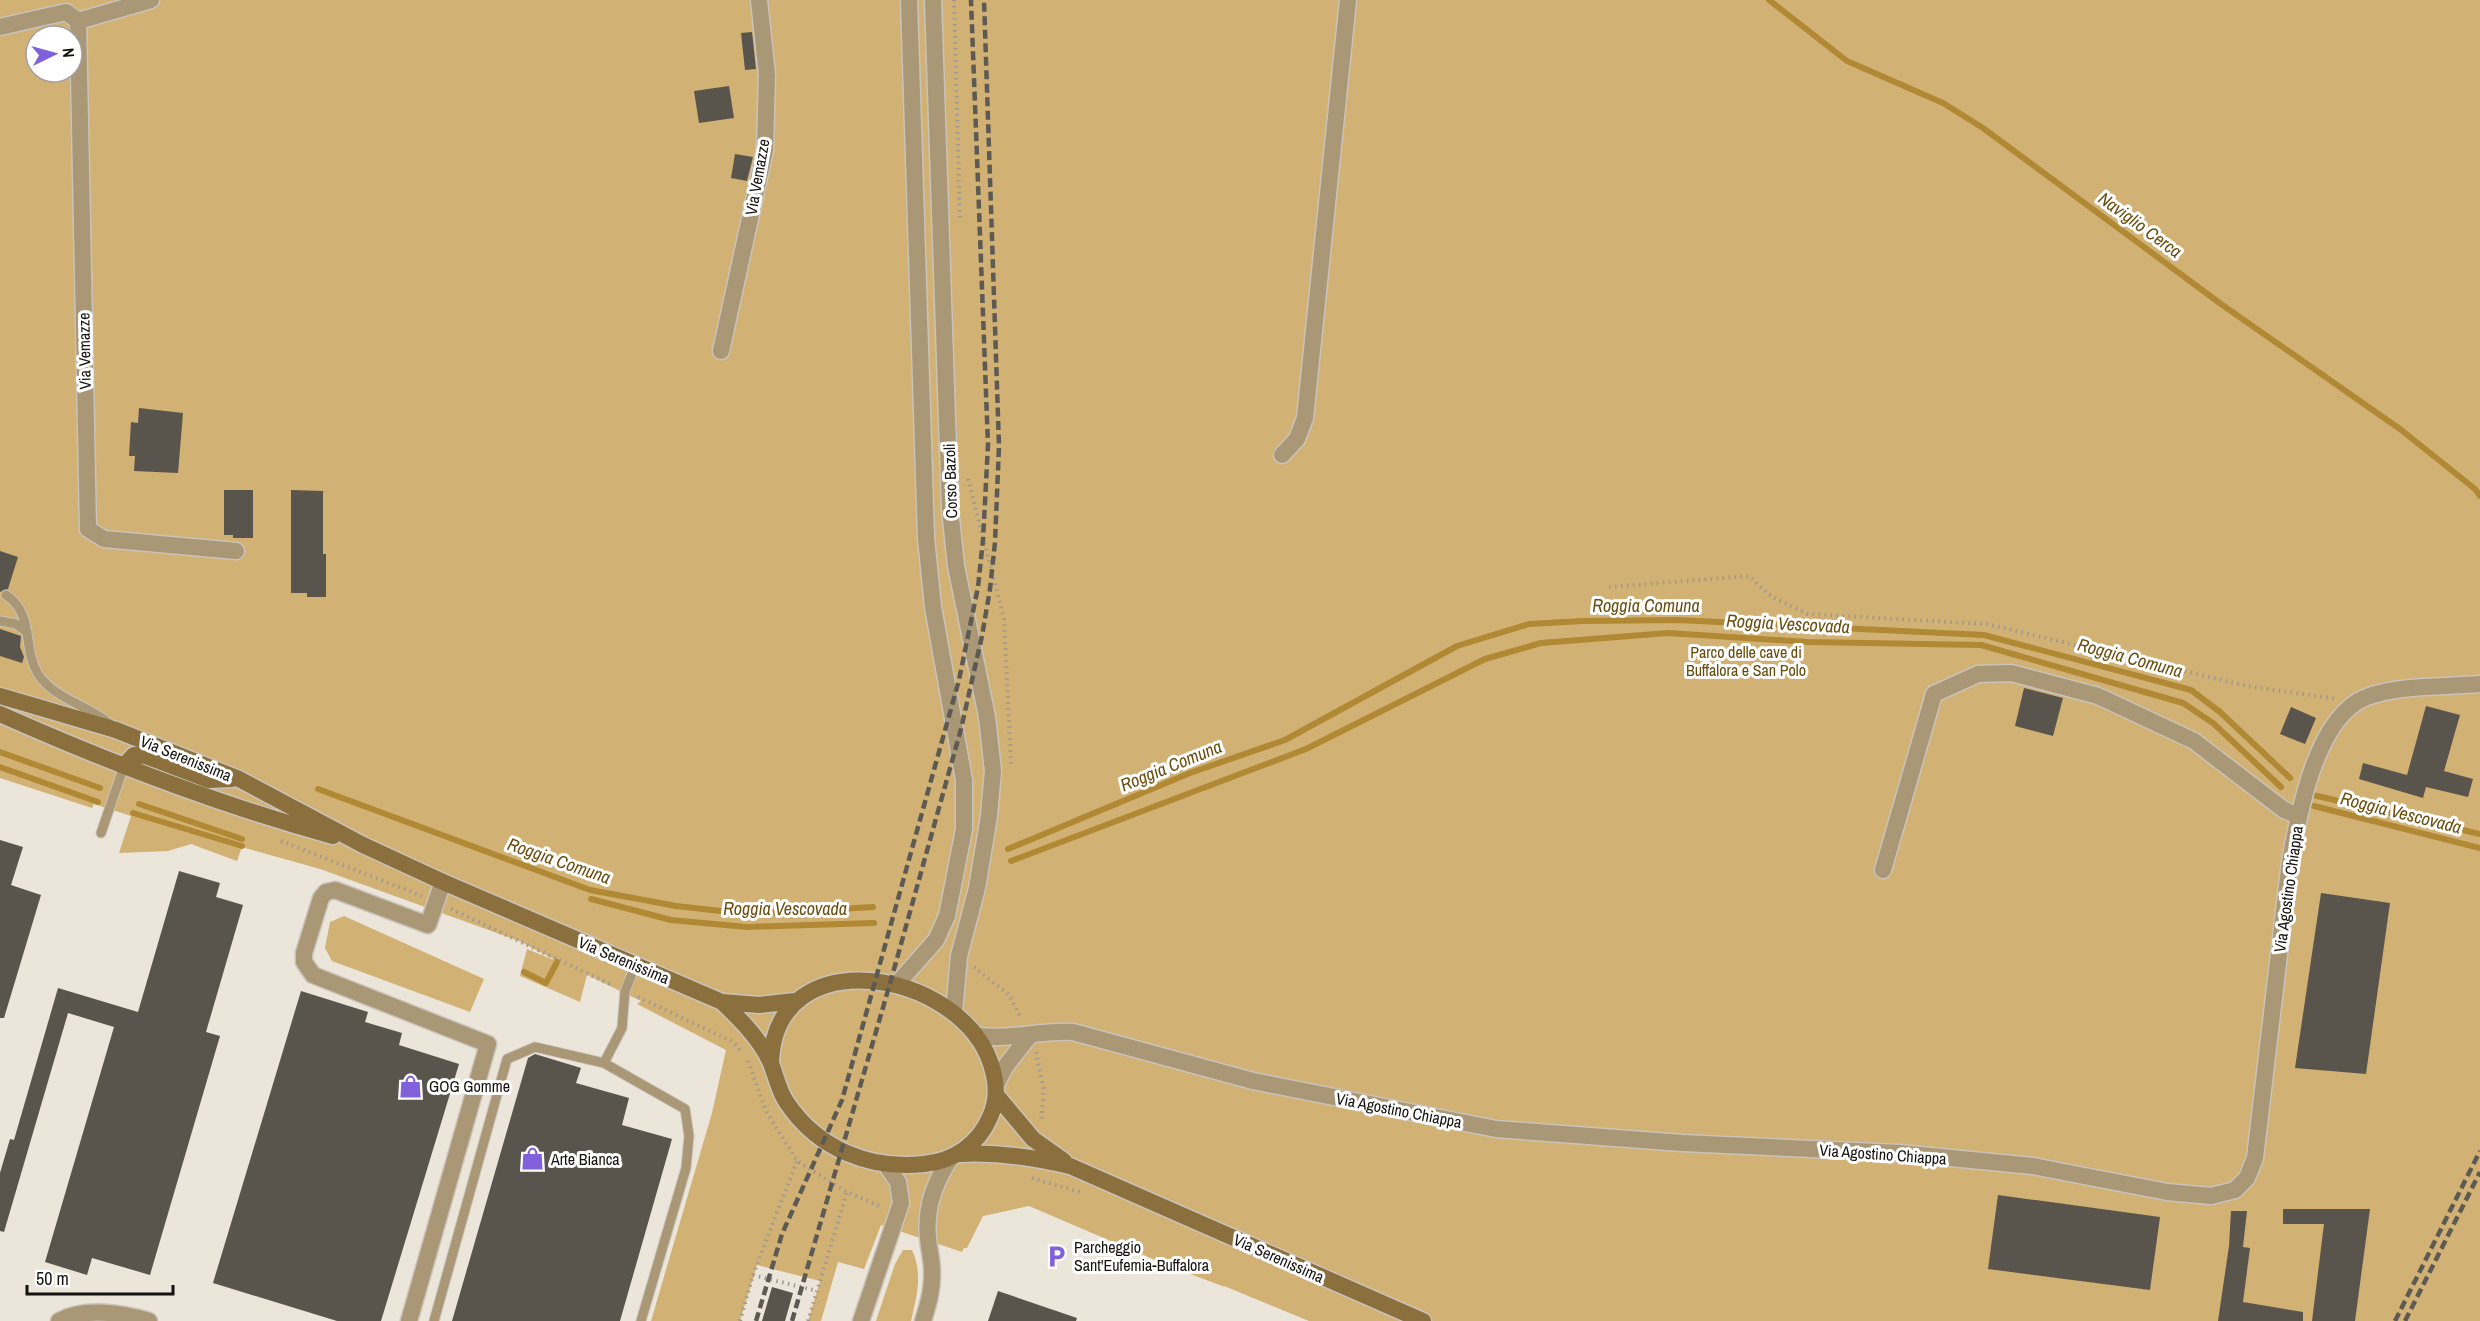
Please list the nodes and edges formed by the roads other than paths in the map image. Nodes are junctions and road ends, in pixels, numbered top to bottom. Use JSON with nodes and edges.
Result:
{"nodes":[{"id":1,"x":151,"y":0,"type":"edge"},
{"id":2,"x":759,"y":0,"type":"edge"},
{"id":3,"x":909,"y":0,"type":"edge"},
{"id":4,"x":933,"y":0,"type":"edge"},
{"id":5,"x":1348,"y":0,"type":"edge"},
{"id":6,"x":78,"y":21,"type":"junction"},
{"id":7,"x":0,"y":27,"type":"edge"},
{"id":8,"x":721,"y":351,"type":"dead end"},
{"id":9,"x":1282,"y":455,"type":"dead end"},
{"id":10,"x":236,"y":550,"type":"dead end"},
{"id":11,"x":6,"y":595,"type":"dead end"},
{"id":12,"x":0,"y":621,"type":"edge"},
{"id":13,"x":27,"y":632,"type":"junction"},
{"id":14,"x":2480,"y":684,"type":"edge"},
{"id":15,"x":0,"y":696,"type":"edge"},
{"id":16,"x":0,"y":714,"type":"edge"},
{"id":17,"x":116,"y":730,"type":"junction"},
{"id":18,"x":124,"y":766,"type":"junction"},
{"id":19,"x":239,"y":779,"type":"junction"},
{"id":20,"x":2299,"y":816,"type":"junction"},
{"id":21,"x":101,"y":833,"type":"dead end"},
{"id":22,"x":363,"y":845,"type":"junction"},
{"id":23,"x":1883,"y":870,"type":"dead end"},
{"id":24,"x":443,"y":882,"type":"junction"},
{"id":25,"x":636,"y":964,"type":"junction"},
{"id":26,"x":897,"y":984,"type":"junction"},
{"id":27,"x":795,"y":1001,"type":"junction"},
{"id":28,"x":722,"y":1002,"type":"junction"},
{"id":29,"x":954,"y":1013,"type":"junction"},
{"id":30,"x":1030,"y":1035,"type":"junction"},
{"id":31,"x":978,"y":1036,"type":"junction"},
{"id":32,"x":604,"y":1063,"type":"junction"},
{"id":33,"x":771,"y":1063,"type":"junction"},
{"id":34,"x":997,"y":1091,"type":"junction"},
{"id":35,"x":955,"y":1157,"type":"junction"},
{"id":36,"x":886,"y":1165,"type":"junction"},
{"id":37,"x":1070,"y":1166,"type":"junction"},
{"id":38,"x":59,"y":1321,"type":"edge"},
{"id":39,"x":150,"y":1321,"type":"edge"},
{"id":40,"x":409,"y":1321,"type":"edge"},
{"id":41,"x":434,"y":1321,"type":"edge"},
{"id":42,"x":641,"y":1321,"type":"edge"},
{"id":43,"x":861,"y":1321,"type":"edge"},
{"id":44,"x":923,"y":1321,"type":"edge"},
{"id":45,"x":1423,"y":1321,"type":"edge"}],
"edges":[{"from":1,"to":6,"type":"street"},
{"from":2,"to":8,"type":"street","name":"Via Vemazze"},
{"from":3,"to":26,"type":"street","name":"Corso Bazoli"},
{"from":4,"to":29,"type":"street","name":"Corso Bazoli"},
{"from":5,"to":9,"type":"street"},
{"from":6,"to":7,"type":"street"},
{"from":6,"to":10,"type":"street","name":"Via Vemazze"},
{"from":11,"to":13,"type":"lane"},
{"from":12,"to":13,"type":"lane"},
{"from":13,"to":17,"type":"lane"},
{"from":14,"to":20,"type":"street","name":"Via Agostino Chiappa"},
{"from":15,"to":17,"type":"main road","name":"Via Serenissima"},
{"from":16,"to":18,"type":"main road","name":"Via Serenissima"},
{"from":17,"to":19,"type":"main road","name":"Via Serenissima"},
{"from":18,"to":19,"type":"main road"},
{"from":18,"to":21,"type":"lane"},
{"from":18,"to":22,"type":"main road","name":"Via Serenissima"},
{"from":19,"to":22,"type":"main road","name":"Via Serenissima"},
{"from":20,"to":23,"type":"street"},
{"from":20,"to":30,"type":"street","name":"Via Agostino Chiappa"},
{"from":22,"to":24,"type":"main road","name":"Via Serenissima"},
{"from":24,"to":25,"type":"main road","name":"Via Serenissima"},
{"from":24,"to":40,"type":"street"},
{"from":25,"to":28,"type":"main road","name":"Via Serenissima"},
{"from":25,"to":32,"type":"lane"},
{"from":26,"to":27,"type":"main road","name":"Via Serenissima"},
{"from":26,"to":29,"type":"main road","name":"Via Serenissima"},
{"from":27,"to":28,"type":"main road","name":"Via Serenissima"},
{"from":27,"to":33,"type":"main road","name":"Via Serenissima"},
{"from":28,"to":33,"type":"main road","name":"Via Serenissima"},
{"from":29,"to":31,"type":"main road","name":"Via Serenissima"},
{"from":30,"to":31,"type":"street","name":"Via Agostino Chiappa"},
{"from":30,"to":34,"type":"street"},
{"from":31,"to":34,"type":"main road","name":"Via Serenissima"},
{"from":32,"to":41,"type":"lane"},
{"from":32,"to":42,"type":"lane"},
{"from":33,"to":36,"type":"main road","name":"Via Serenissima"},
{"from":34,"to":35,"type":"main road"},
{"from":34,"to":37,"type":"main road","name":"Via Serenissima"},
{"from":35,"to":36,"type":"main road","name":"Via Serenissima"},
{"from":35,"to":37,"type":"main road","name":"Via Serenissima"},
{"from":35,"to":44,"type":"street"},
{"from":36,"to":43,"type":"street"},
{"from":37,"to":45,"type":"main road","name":"Via Serenissima"},
{"from":38,"to":39,"type":"street"}]}
